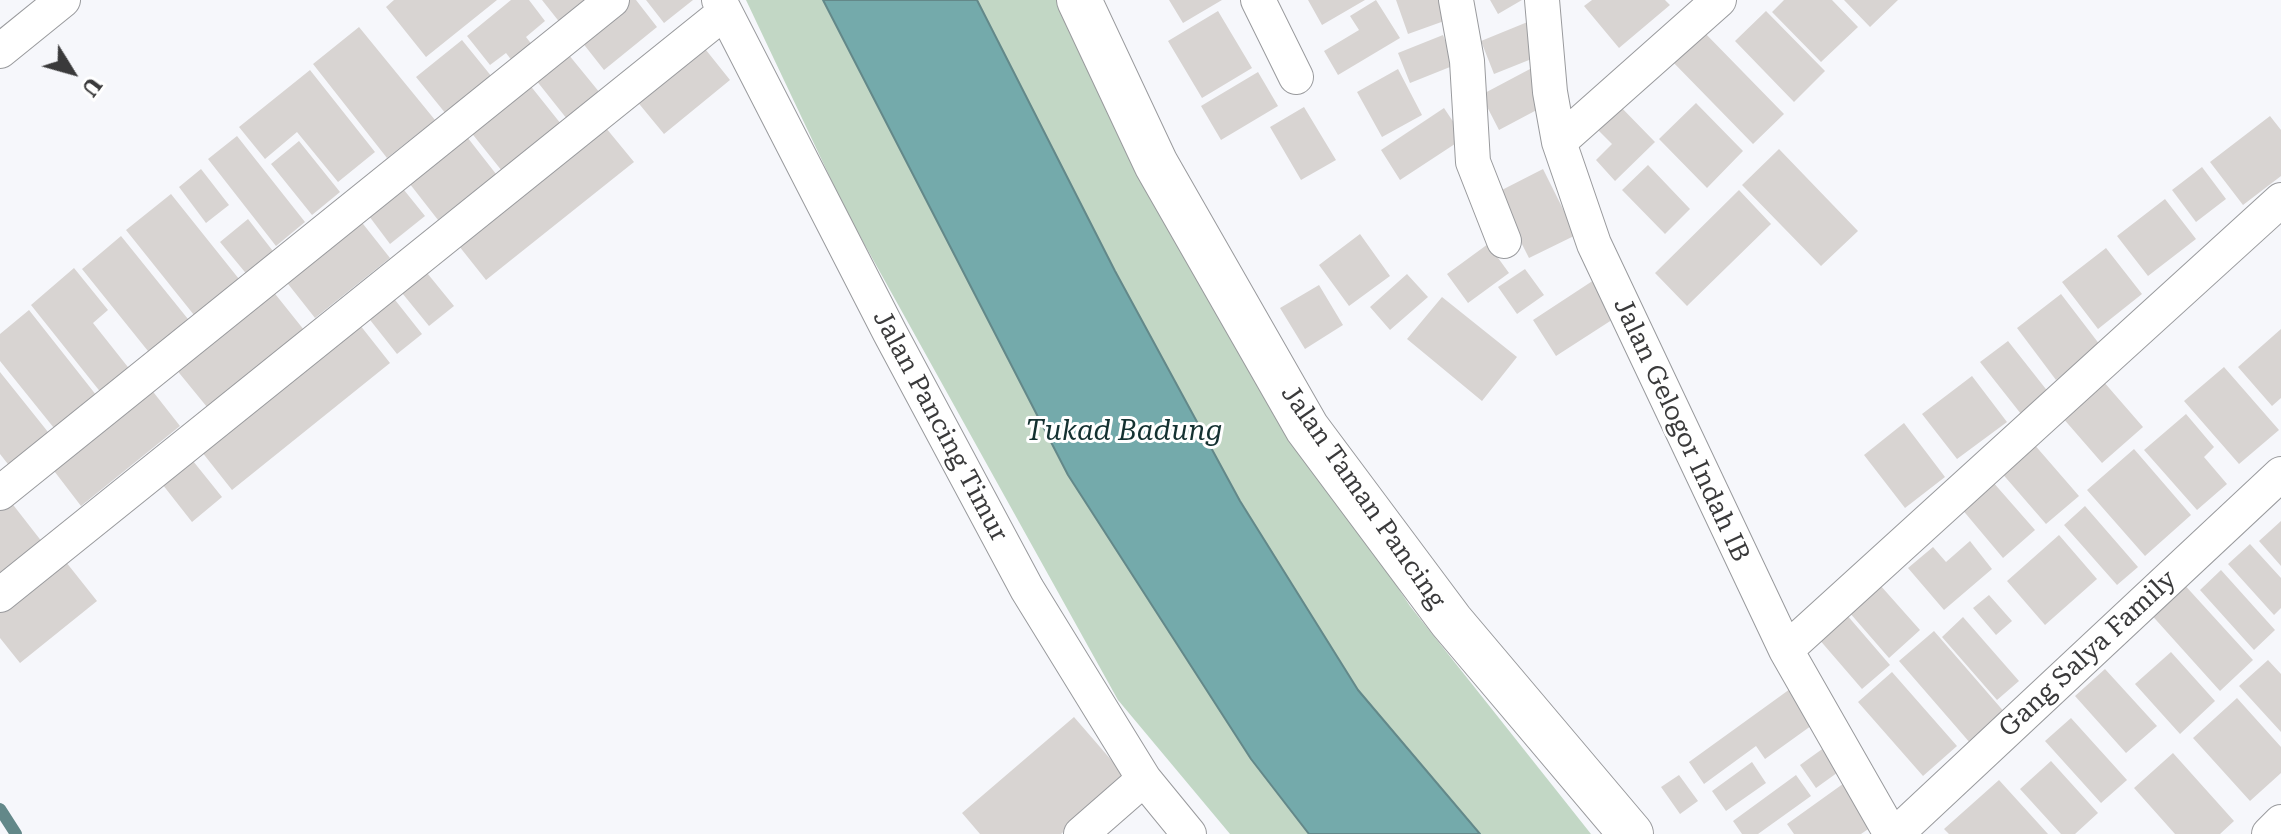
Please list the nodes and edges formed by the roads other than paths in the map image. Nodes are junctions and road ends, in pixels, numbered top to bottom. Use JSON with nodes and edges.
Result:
{"nodes":[{"id":1,"x":63,"y":0,"type":"edge"},
{"id":2,"x":612,"y":0,"type":"edge"},
{"id":3,"x":1079,"y":0,"type":"edge"},
{"id":4,"x":1258,"y":0,"type":"edge"},
{"id":5,"x":1456,"y":0,"type":"edge"},
{"id":6,"x":1542,"y":0,"type":"edge"},
{"id":7,"x":1719,"y":0,"type":"edge"},
{"id":8,"x":722,"y":6,"type":"edge"},
{"id":9,"x":0,"y":51,"type":"edge"},
{"id":10,"x":1296,"y":77,"type":"dead end"},
{"id":11,"x":1559,"y":142,"type":"junction"},
{"id":12,"x":2281,"y":200,"type":"edge"},
{"id":13,"x":1504,"y":241,"type":"dead end"},
{"id":14,"x":2281,"y":474,"type":"edge"},
{"id":15,"x":0,"y":493,"type":"edge"},
{"id":16,"x":0,"y":595,"type":"edge"},
{"id":17,"x":1786,"y":650,"type":"junction"},
{"id":18,"x":1144,"y":779,"type":"junction"},
{"id":19,"x":2281,"y":822,"type":"edge"},
{"id":20,"x":1081,"y":834,"type":"edge"},
{"id":21,"x":1189,"y":834,"type":"edge"},
{"id":22,"x":1631,"y":834,"type":"edge"},
{"id":23,"x":1894,"y":834,"type":"edge"},
{"id":24,"x":2269,"y":834,"type":"edge"}],
"edges":[{"from":1,"to":9,"type":"street"},
{"from":2,"to":15,"type":"street"},
{"from":3,"to":22,"type":"street","name":"Jalan Taman Pancing"},
{"from":4,"to":10,"type":"street"},
{"from":5,"to":13,"type":"street"},
{"from":6,"to":11,"type":"street","name":"Jalan Gelogor Indah IB"},
{"from":7,"to":11,"type":"street"},
{"from":8,"to":16,"type":"street"},
{"from":8,"to":18,"type":"street","name":"Jalan Pancing Timur"},
{"from":11,"to":17,"type":"street","name":"Jalan Gelogor Indah IB"},
{"from":12,"to":17,"type":"street"},
{"from":14,"to":23,"type":"street","name":"Gang Salya Family"},
{"from":17,"to":23,"type":"street","name":"Jalan Gelogor Indah IB"},
{"from":18,"to":20,"type":"street"},
{"from":18,"to":21,"type":"street","name":"Jalan Pancing Timur"},
{"from":19,"to":24,"type":"street"}]}
